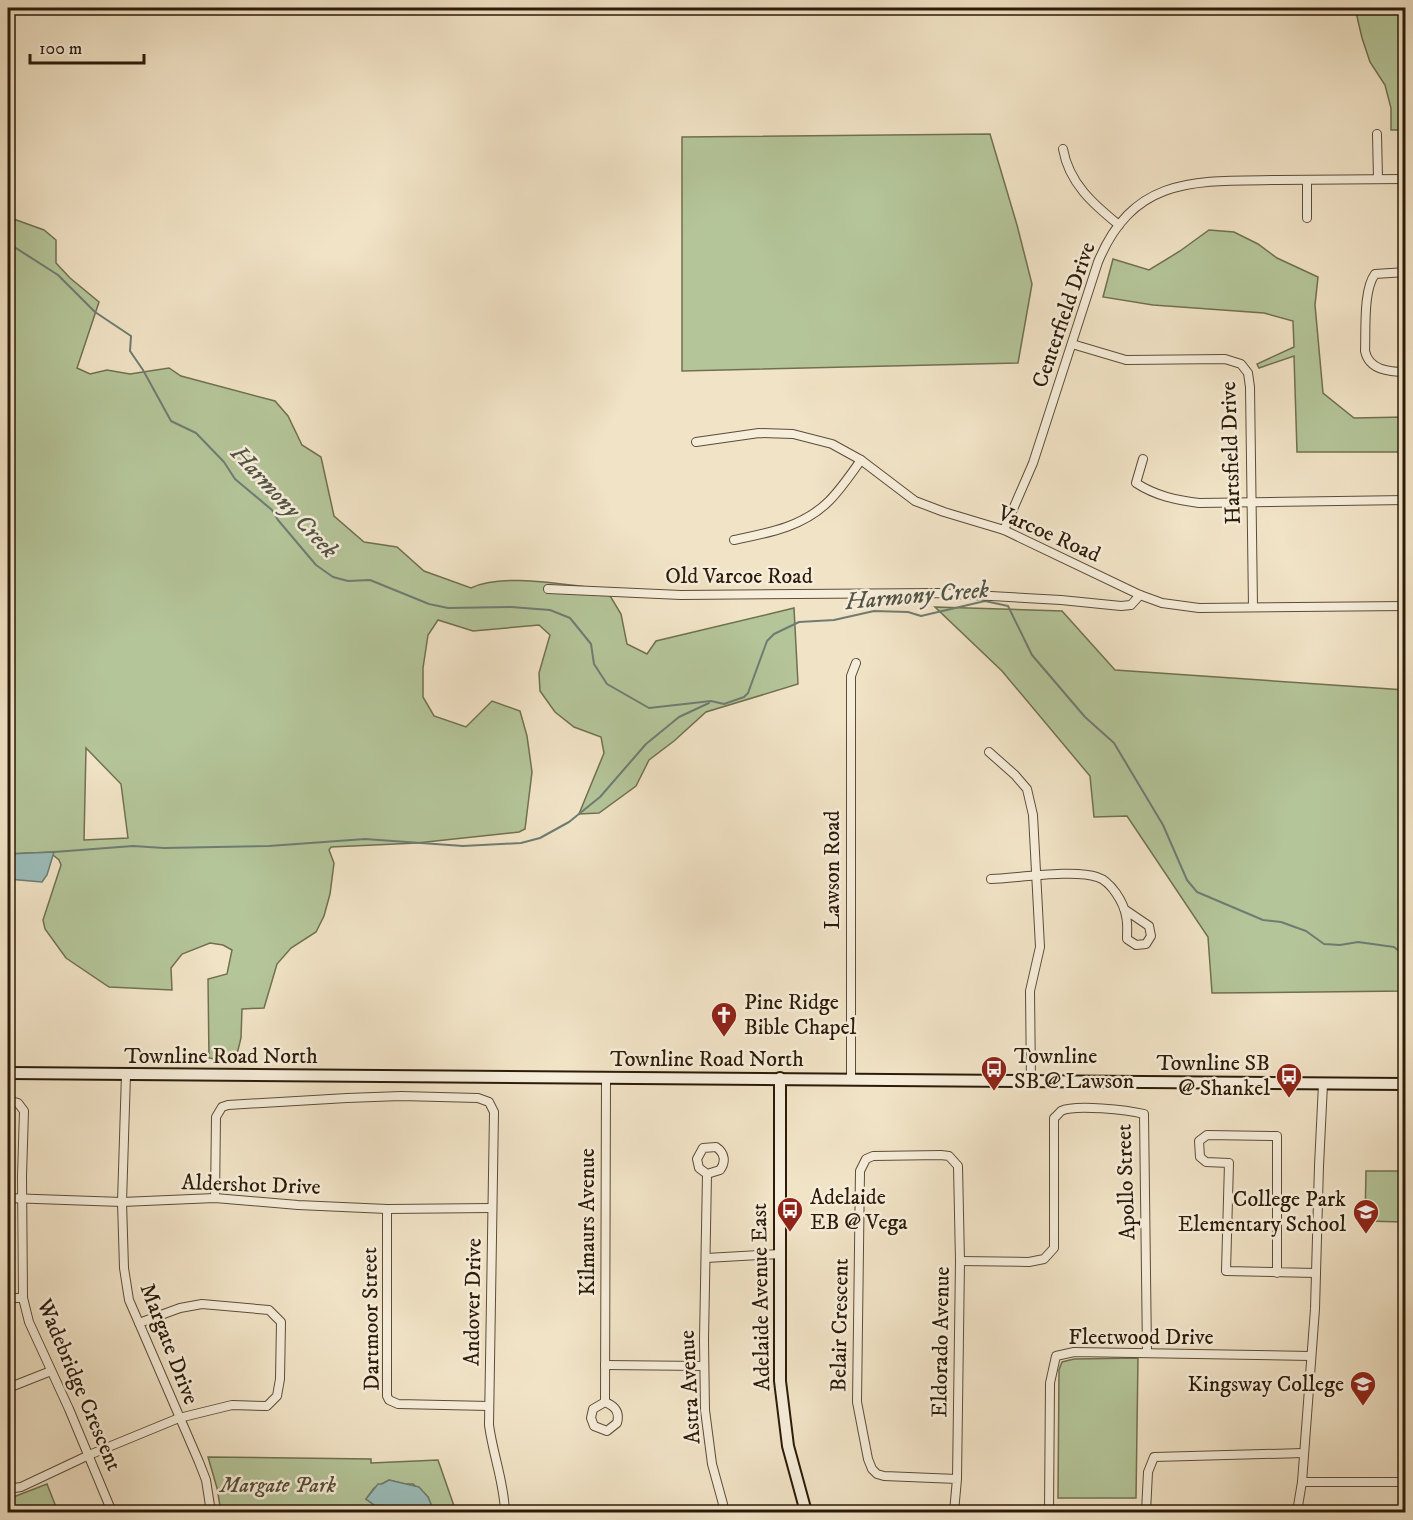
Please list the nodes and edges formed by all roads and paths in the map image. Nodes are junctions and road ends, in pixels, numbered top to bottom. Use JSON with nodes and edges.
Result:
{"nodes":[{"id":1,"x":1377,"y":134,"type":"dead end"},
{"id":2,"x":1063,"y":149,"type":"dead end"},
{"id":3,"x":1378,"y":179,"type":"junction"},
{"id":4,"x":1406,"y":179,"type":"edge"},
{"id":5,"x":1307,"y":180,"type":"junction"},
{"id":6,"x":1307,"y":218,"type":"dead end"},
{"id":7,"x":1119,"y":225,"type":"junction"},
{"id":8,"x":1406,"y":272,"type":"edge"},
{"id":9,"x":1072,"y":345,"type":"junction"},
{"id":10,"x":1406,"y":372,"type":"edge"},
{"id":11,"x":696,"y":442,"type":"dead end"},
{"id":12,"x":1143,"y":459,"type":"dead end"},
{"id":13,"x":861,"y":460,"type":"junction"},
{"id":14,"x":1406,"y":500,"type":"edge"},
{"id":15,"x":1252,"y":502,"type":"junction"},
{"id":16,"x":1005,"y":530,"type":"junction"},
{"id":17,"x":734,"y":540,"type":"dead end"},
{"id":18,"x":548,"y":589,"type":"dead end"},
{"id":19,"x":1140,"y":595,"type":"junction"},
{"id":20,"x":1406,"y":606,"type":"edge"},
{"id":21,"x":1253,"y":607,"type":"junction"},
{"id":22,"x":856,"y":663,"type":"dead end"},
{"id":23,"x":989,"y":752,"type":"dead end"},
{"id":24,"x":1037,"y":876,"type":"junction"},
{"id":25,"x":992,"y":879,"type":"dead end"},
{"id":26,"x":1124,"y":909,"type":"junction"},
{"id":27,"x":8,"y":1073,"type":"edge"},
{"id":28,"x":126,"y":1074,"type":"junction"},
{"id":29,"x":606,"y":1078,"type":"junction"},
{"id":30,"x":780,"y":1078,"type":"junction"},
{"id":31,"x":851,"y":1079,"type":"junction"},
{"id":32,"x":1030,"y":1082,"type":"junction"},
{"id":33,"x":1323,"y":1084,"type":"junction"},
{"id":34,"x":1406,"y":1084,"type":"edge"},
{"id":35,"x":8,"y":1100,"type":"edge"},
{"id":36,"x":959,"y":1171,"type":"joint"},
{"id":37,"x":707,"y":1174,"type":"dead end"},
{"id":38,"x":8,"y":1198,"type":"edge"},
{"id":39,"x":23,"y":1198,"type":"junction"},
{"id":40,"x":215,"y":1198,"type":"junction"},
{"id":41,"x":122,"y":1202,"type":"junction"},
{"id":42,"x":492,"y":1208,"type":"junction"},
{"id":43,"x":387,"y":1209,"type":"junction"},
{"id":44,"x":780,"y":1254,"type":"junction"},
{"id":45,"x":706,"y":1258,"type":"junction"},
{"id":46,"x":960,"y":1261,"type":"junction"},
{"id":47,"x":1277,"y":1273,"type":"junction"},
{"id":48,"x":1316,"y":1273,"type":"junction"},
{"id":49,"x":8,"y":1298,"type":"edge"},
{"id":50,"x":23,"y":1298,"type":"junction"},
{"id":51,"x":139,"y":1323,"type":"junction"},
{"id":52,"x":1147,"y":1353,"type":"junction"},
{"id":53,"x":1311,"y":1356,"type":"junction"},
{"id":54,"x":605,"y":1365,"type":"junction"},
{"id":55,"x":704,"y":1366,"type":"junction"},
{"id":56,"x":51,"y":1371,"type":"junction"},
{"id":57,"x":8,"y":1388,"type":"edge"},
{"id":58,"x":604,"y":1402,"type":"dead end"},
{"id":59,"x":489,"y":1406,"type":"junction"},
{"id":60,"x":179,"y":1418,"type":"junction"},
{"id":61,"x":1304,"y":1453,"type":"junction"},
{"id":62,"x":89,"y":1455,"type":"junction"},
{"id":63,"x":957,"y":1479,"type":"junction"},
{"id":64,"x":1302,"y":1482,"type":"junction"},
{"id":65,"x":1406,"y":1482,"type":"edge"},
{"id":66,"x":8,"y":1489,"type":"edge"},
{"id":67,"x":112,"y":1512,"type":"edge"},
{"id":68,"x":211,"y":1512,"type":"edge"},
{"id":69,"x":505,"y":1512,"type":"edge"},
{"id":70,"x":722,"y":1512,"type":"edge"},
{"id":71,"x":806,"y":1512,"type":"edge"},
{"id":72,"x":954,"y":1512,"type":"edge"},
{"id":73,"x":1049,"y":1512,"type":"edge"},
{"id":74,"x":1146,"y":1512,"type":"edge"},
{"id":75,"x":1297,"y":1512,"type":"edge"}],
"edges":[{"from":1,"to":3,"type":"street"},
{"from":2,"to":7,"type":"street"},
{"from":3,"to":4,"type":"street","name":"Centerfield Drive"},
{"from":3,"to":5,"type":"street","name":"Centerfield Drive"},
{"from":5,"to":6,"type":"street"},
{"from":5,"to":7,"type":"street","name":"Centerfield Drive"},
{"from":7,"to":9,"type":"street","name":"Centerfield Drive"},
{"from":8,"to":10,"type":"street"},
{"from":9,"to":15,"type":"street","name":"Hartsfield Drive"},
{"from":9,"to":16,"type":"street","name":"Centerfield Drive"},
{"from":11,"to":13,"type":"street","name":"Varcoe Road"},
{"from":12,"to":15,"type":"street"},
{"from":13,"to":16,"type":"street","name":"Varcoe Road"},
{"from":13,"to":17,"type":"street"},
{"from":14,"to":15,"type":"street"},
{"from":15,"to":21,"type":"street","name":"Hartsfield Drive"},
{"from":16,"to":19,"type":"street","name":"Varcoe Road"},
{"from":18,"to":19,"type":"street","name":"Old Varcoe Road"},
{"from":19,"to":21,"type":"street","name":"Varcoe Road"},
{"from":20,"to":21,"type":"street","name":"Varcoe Road"},
{"from":22,"to":31,"type":"street","name":"Lawson Road"},
{"from":23,"to":24,"type":"street"},
{"from":24,"to":25,"type":"street"},
{"from":24,"to":26,"type":"street"},
{"from":24,"to":32,"type":"street"},
{"from":26,"to":26,"type":"street"},
{"from":27,"to":28,"type":"main road","name":"Townline Road North"},
{"from":28,"to":29,"type":"main road","name":"Townline Road North"},
{"from":28,"to":41,"type":"street","name":"Margate Drive"},
{"from":29,"to":30,"type":"main road","name":"Townline Road North"},
{"from":29,"to":54,"type":"street","name":"Kilmaurs Avenue"},
{"from":30,"to":31,"type":"main road","name":"Townline Road North"},
{"from":30,"to":44,"type":"main road","name":"Adelaide Avenue East"},
{"from":31,"to":32,"type":"main road","name":"Townline Road North"},
{"from":32,"to":33,"type":"main road","name":"Townline Road North"},
{"from":33,"to":34,"type":"main road","name":"Townline Road North"},
{"from":33,"to":48,"type":"street"},
{"from":35,"to":39,"type":"street","name":"Wadebridge Crescent"},
{"from":36,"to":46,"type":"street","name":"Eldorado Avenue"},
{"from":36,"to":63,"type":"street","name":"Belair Crescent"},
{"from":37,"to":45,"type":"street","name":"Astra Avenue"},
{"from":38,"to":39,"type":"street","name":"Aldershot Drive"},
{"from":39,"to":41,"type":"street","name":"Aldershot Drive"},
{"from":39,"to":50,"type":"street","name":"Wadebridge Crescent"},
{"from":40,"to":41,"type":"street","name":"Aldershot Drive"},
{"from":40,"to":42,"type":"street","name":"Andover Drive"},
{"from":40,"to":43,"type":"street","name":"Aldershot Drive"},
{"from":41,"to":51,"type":"street","name":"Margate Drive"},
{"from":42,"to":43,"type":"street","name":"Aldershot Drive"},
{"from":42,"to":59,"type":"street","name":"Andover Drive"},
{"from":43,"to":59,"type":"street","name":"Dartmoor Street"},
{"from":44,"to":45,"type":"street"},
{"from":44,"to":71,"type":"main road","name":"Adelaide Avenue East"},
{"from":45,"to":55,"type":"street","name":"Astra Avenue"},
{"from":46,"to":52,"type":"street","name":"Apollo Street"},
{"from":46,"to":63,"type":"street","name":"Eldorado Avenue"},
{"from":47,"to":47,"type":"street"},
{"from":47,"to":48,"type":"street"},
{"from":48,"to":53,"type":"street"},
{"from":49,"to":50,"type":"street"},
{"from":50,"to":56,"type":"street","name":"Wadebridge Crescent"},
{"from":51,"to":60,"type":"street","name":"Margate Drive"},
{"from":51,"to":60,"type":"street"},
{"from":52,"to":53,"type":"street","name":"Fleetwood Drive"},
{"from":52,"to":73,"type":"street","name":"Fleetwood Drive"},
{"from":53,"to":61,"type":"street"},
{"from":54,"to":55,"type":"street"},
{"from":54,"to":58,"type":"street","name":"Kilmaurs Avenue"},
{"from":55,"to":70,"type":"street","name":"Astra Avenue"},
{"from":56,"to":57,"type":"street"},
{"from":56,"to":62,"type":"street","name":"Wadebridge Crescent"},
{"from":59,"to":69,"type":"street","name":"Andover Drive"},
{"from":60,"to":62,"type":"street"},
{"from":60,"to":68,"type":"street","name":"Margate Drive"},
{"from":61,"to":64,"type":"street"},
{"from":61,"to":74,"type":"street"},
{"from":62,"to":66,"type":"street"},
{"from":62,"to":67,"type":"street","name":"Wadebridge Crescent"},
{"from":63,"to":72,"type":"street","name":"Eldorado Avenue"},
{"from":64,"to":65,"type":"street"},
{"from":64,"to":75,"type":"street"}]}
